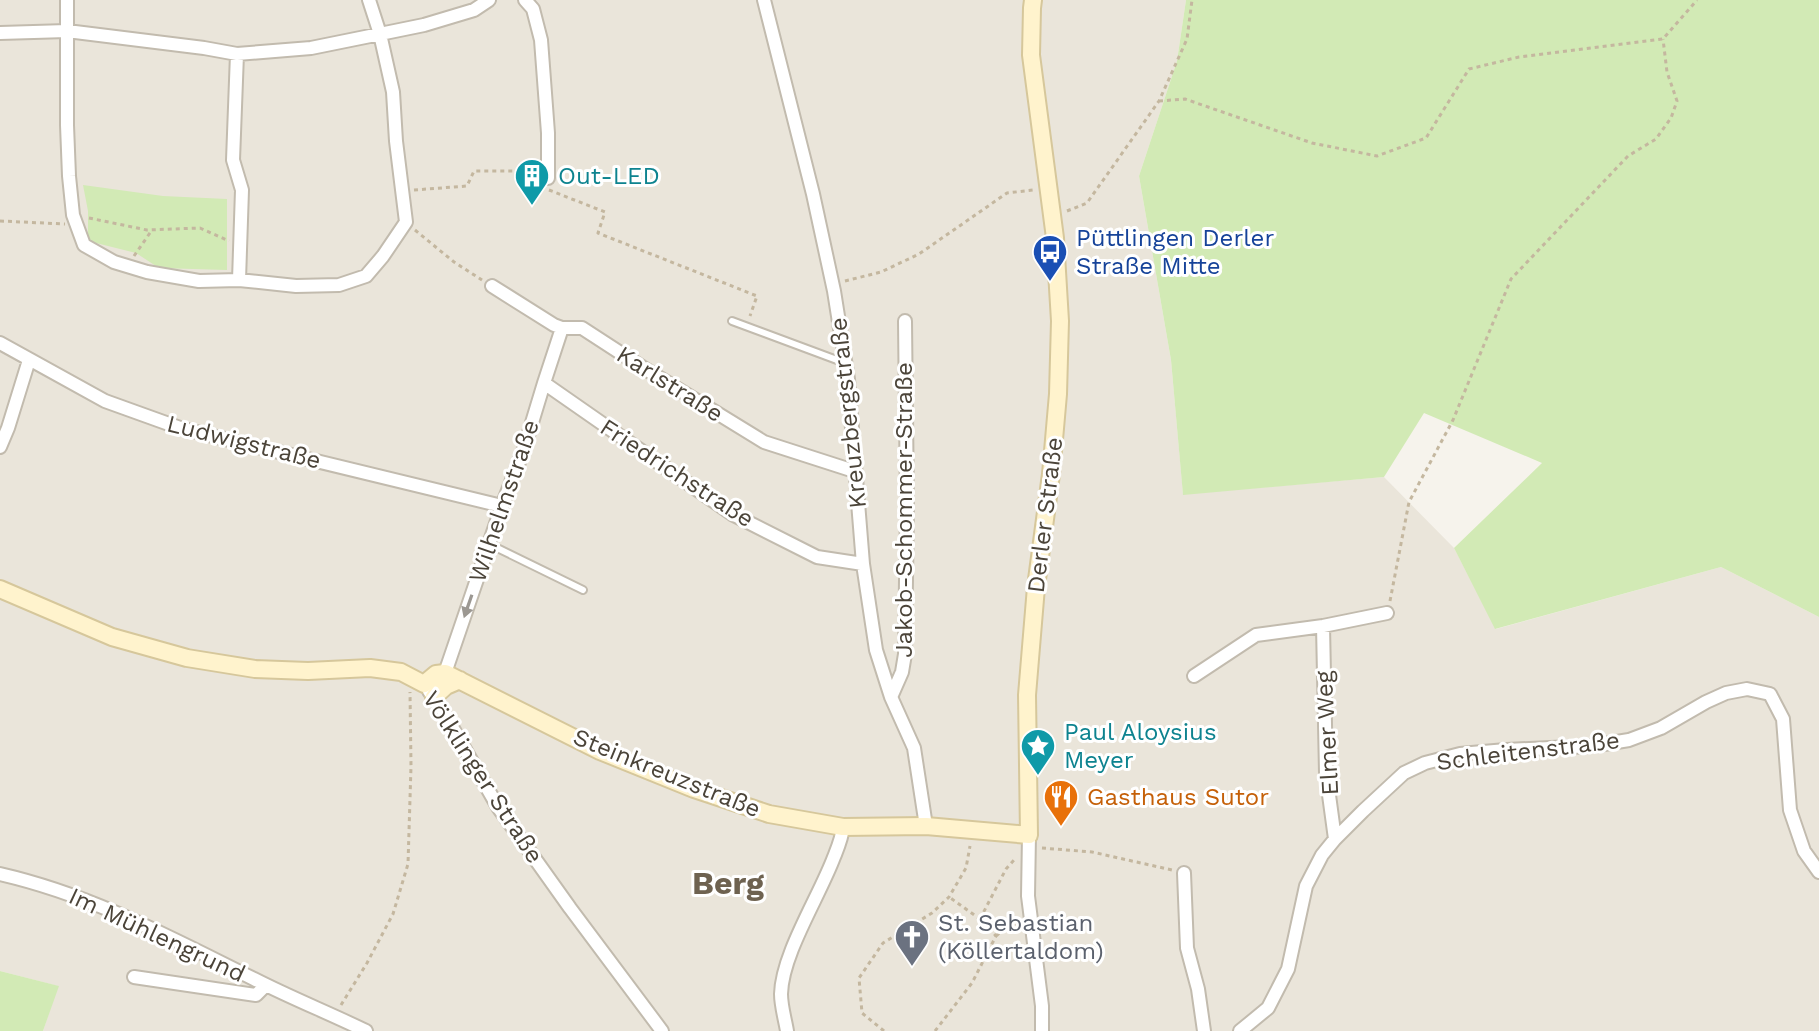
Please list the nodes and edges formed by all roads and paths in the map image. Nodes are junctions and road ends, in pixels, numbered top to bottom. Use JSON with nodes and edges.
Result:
{"nodes":[{"id":1,"x":67,"y":0,"type":"edge"},
{"id":2,"x":369,"y":0,"type":"edge"},
{"id":3,"x":489,"y":0,"type":"edge"},
{"id":4,"x":525,"y":0,"type":"edge"},
{"id":5,"x":764,"y":0,"type":"edge"},
{"id":6,"x":1033,"y":0,"type":"edge"},
{"id":7,"x":1192,"y":0,"type":"edge"},
{"id":8,"x":1697,"y":0,"type":"edge"},
{"id":9,"x":67,"y":31,"type":"junction"},
{"id":10,"x":0,"y":33,"type":"edge"},
{"id":11,"x":380,"y":34,"type":"junction"},
{"id":12,"x":1663,"y":39,"type":"junction"},
{"id":13,"x":237,"y":54,"type":"junction"},
{"id":14,"x":1159,"y":101,"type":"junction"},
{"id":15,"x":548,"y":175,"type":"junction"},
{"id":16,"x":1049,"y":188,"type":"junction"},
{"id":17,"x":403,"y":191,"type":"junction"},
{"id":18,"x":1052,"y":217,"type":"junction"},
{"id":19,"x":75,"y":220,"type":"junction"},
{"id":20,"x":0,"y":221,"type":"edge"},
{"id":21,"x":406,"y":222,"type":"junction"},
{"id":22,"x":152,"y":230,"type":"junction"},
{"id":23,"x":240,"y":246,"type":"junction"},
{"id":24,"x":127,"y":266,"type":"junction"},
{"id":25,"x":239,"y":280,"type":"junction"},
{"id":26,"x":833,"y":284,"type":"junction"},
{"id":27,"x":492,"y":286,"type":"joint"},
{"id":28,"x":732,"y":321,"type":"dead end"},
{"id":29,"x":905,"y":321,"type":"dead end"},
{"id":30,"x":746,"y":327,"type":"junction"},
{"id":31,"x":562,"y":328,"type":"junction"},
{"id":32,"x":0,"y":343,"type":"edge"},
{"id":33,"x":29,"y":360,"type":"junction"},
{"id":34,"x":845,"y":363,"type":"junction"},
{"id":35,"x":544,"y":383,"type":"junction"},
{"id":36,"x":0,"y":447,"type":"edge"},
{"id":37,"x":854,"y":471,"type":"junction"},
{"id":38,"x":502,"y":506,"type":"junction"},
{"id":39,"x":489,"y":544,"type":"junction"},
{"id":40,"x":863,"y":564,"type":"junction"},
{"id":41,"x":0,"y":589,"type":"edge"},
{"id":42,"x":583,"y":590,"type":"dead end"},
{"id":43,"x":1387,"y":613,"type":"joint"},
{"id":44,"x":1323,"y":626,"type":"junction"},
{"id":45,"x":453,"y":676,"type":"junction"},
{"id":46,"x":1194,"y":676,"type":"dead end"},
{"id":47,"x":424,"y":686,"type":"junction"},
{"id":48,"x":891,"y":697,"type":"junction"},
{"id":49,"x":926,"y":826,"type":"junction"},
{"id":50,"x":843,"y":827,"type":"junction"},
{"id":51,"x":973,"y":830,"type":"junction"},
{"id":52,"x":1335,"y":839,"type":"junction"},
{"id":53,"x":1029,"y":841,"type":"junction"},
{"id":54,"x":1012,"y":861,"type":"dead end"},
{"id":55,"x":1819,"y":872,"type":"edge"},
{"id":56,"x":1184,"y":873,"type":"joint"},
{"id":57,"x":0,"y":874,"type":"edge"},
{"id":58,"x":949,"y":897,"type":"junction"},
{"id":59,"x":980,"y":919,"type":"junction"},
{"id":60,"x":1010,"y":924,"type":"dead end"},
{"id":61,"x":996,"y":936,"type":"junction"},
{"id":62,"x":134,"y":977,"type":"dead end"},
{"id":63,"x":266,"y":985,"type":"junction"},
{"id":64,"x":334,"y":1016,"type":"junction"},
{"id":65,"x":366,"y":1031,"type":"edge"},
{"id":66,"x":662,"y":1031,"type":"edge"},
{"id":67,"x":787,"y":1031,"type":"edge"},
{"id":68,"x":884,"y":1031,"type":"edge"},
{"id":69,"x":935,"y":1031,"type":"edge"},
{"id":70,"x":1042,"y":1031,"type":"edge"},
{"id":71,"x":1204,"y":1031,"type":"edge"},
{"id":72,"x":1240,"y":1031,"type":"edge"}],
"edges":[{"from":1,"to":9,"type":"street"},
{"from":2,"to":11,"type":"street"},
{"from":3,"to":11,"type":"street"},
{"from":4,"to":15,"type":"street"},
{"from":5,"to":26,"type":"street","name":"Kreuzbergstraße"},
{"from":6,"to":16,"type":"street","name":"Derler Straße"},
{"from":7,"to":14,"type":"path"},
{"from":8,"to":12,"type":"path"},
{"from":9,"to":10,"type":"street"},
{"from":9,"to":13,"type":"street"},
{"from":9,"to":19,"type":"street"},
{"from":11,"to":13,"type":"street"},
{"from":11,"to":17,"type":"street"},
{"from":12,"to":14,"type":"path"},
{"from":12,"to":43,"type":"path"},
{"from":13,"to":23,"type":"street"},
{"from":14,"to":18,"type":"path"},
{"from":15,"to":17,"type":"path"},
{"from":15,"to":30,"type":"path"},
{"from":16,"to":18,"type":"street","name":"Derler Straße"},
{"from":16,"to":26,"type":"path"},
{"from":17,"to":21,"type":"street"},
{"from":18,"to":53,"type":"street","name":"Derler Straße"},
{"from":19,"to":20,"type":"path"},
{"from":19,"to":22,"type":"path"},
{"from":19,"to":24,"type":"street"},
{"from":21,"to":25,"type":"street"},
{"from":21,"to":27,"type":"path"},
{"from":22,"to":23,"type":"path"},
{"from":22,"to":24,"type":"path"},
{"from":23,"to":25,"type":"street"},
{"from":24,"to":25,"type":"street"},
{"from":26,"to":34,"type":"street","name":"Kreuzbergstraße"},
{"from":27,"to":31,"type":"street","name":"Karlstraße"},
{"from":28,"to":30,"type":"lane"},
{"from":29,"to":48,"type":"street","name":"Jakob-Schommer-Straße"},
{"from":30,"to":34,"type":"lane"},
{"from":31,"to":35,"type":"street","name":"Wilhelmstraße"},
{"from":31,"to":37,"type":"street","name":"Karlstraße"},
{"from":32,"to":33,"type":"street","name":"Ludwigstraße"},
{"from":33,"to":36,"type":"street"},
{"from":33,"to":38,"type":"street","name":"Ludwigstraße"},
{"from":34,"to":37,"type":"street","name":"Kreuzbergstraße"},
{"from":35,"to":38,"type":"street","name":"Wilhelmstraße"},
{"from":35,"to":40,"type":"street","name":"Friedrichstraße"},
{"from":37,"to":40,"type":"street","name":"Kreuzbergstraße"},
{"from":38,"to":39,"type":"street","name":"Wilhelmstraße"},
{"from":39,"to":42,"type":"lane"},
{"from":39,"to":45,"type":"street","name":"Wilhelmstraße","one_way":true},
{"from":40,"to":48,"type":"street","name":"Kreuzbergstraße"},
{"from":41,"to":47,"type":"street","name":"Völklinger Straße"},
{"from":43,"to":44,"type":"street"},
{"from":44,"to":46,"type":"street"},
{"from":44,"to":52,"type":"street","name":"Elmer Weg"},
{"from":45,"to":47,"type":"street"},
{"from":45,"to":50,"type":"street","name":"Steinkreuzstraße"},
{"from":47,"to":64,"type":"path"},
{"from":47,"to":66,"type":"street","name":"Völklinger Straße"},
{"from":48,"to":49,"type":"street","name":"Kreuzbergstraße"},
{"from":49,"to":50,"type":"street","name":"Steinkreuzstraße"},
{"from":49,"to":51,"type":"street","name":"Steinkreuzstraße"},
{"from":50,"to":67,"type":"street"},
{"from":51,"to":53,"type":"street","name":"Steinkreuzstraße"},
{"from":51,"to":58,"type":"path"},
{"from":52,"to":55,"type":"street","name":"Schleitenstraße"},
{"from":52,"to":72,"type":"street","name":"Schleitenstraße"},
{"from":53,"to":56,"type":"path"},
{"from":53,"to":70,"type":"street","name":"Derler Straße"},
{"from":54,"to":59,"type":"path"},
{"from":56,"to":71,"type":"street"},
{"from":57,"to":63,"type":"street","name":"Im Mühlengrund"},
{"from":58,"to":59,"type":"path"},
{"from":58,"to":68,"type":"path"},
{"from":59,"to":61,"type":"path"},
{"from":60,"to":61,"type":"path"},
{"from":61,"to":69,"type":"path"},
{"from":62,"to":63,"type":"street","name":"Im Mühlengrund"},
{"from":63,"to":64,"type":"street","name":"Im Mühlengrund"},
{"from":64,"to":65,"type":"street","name":"Im Mühlengrund"}]}
